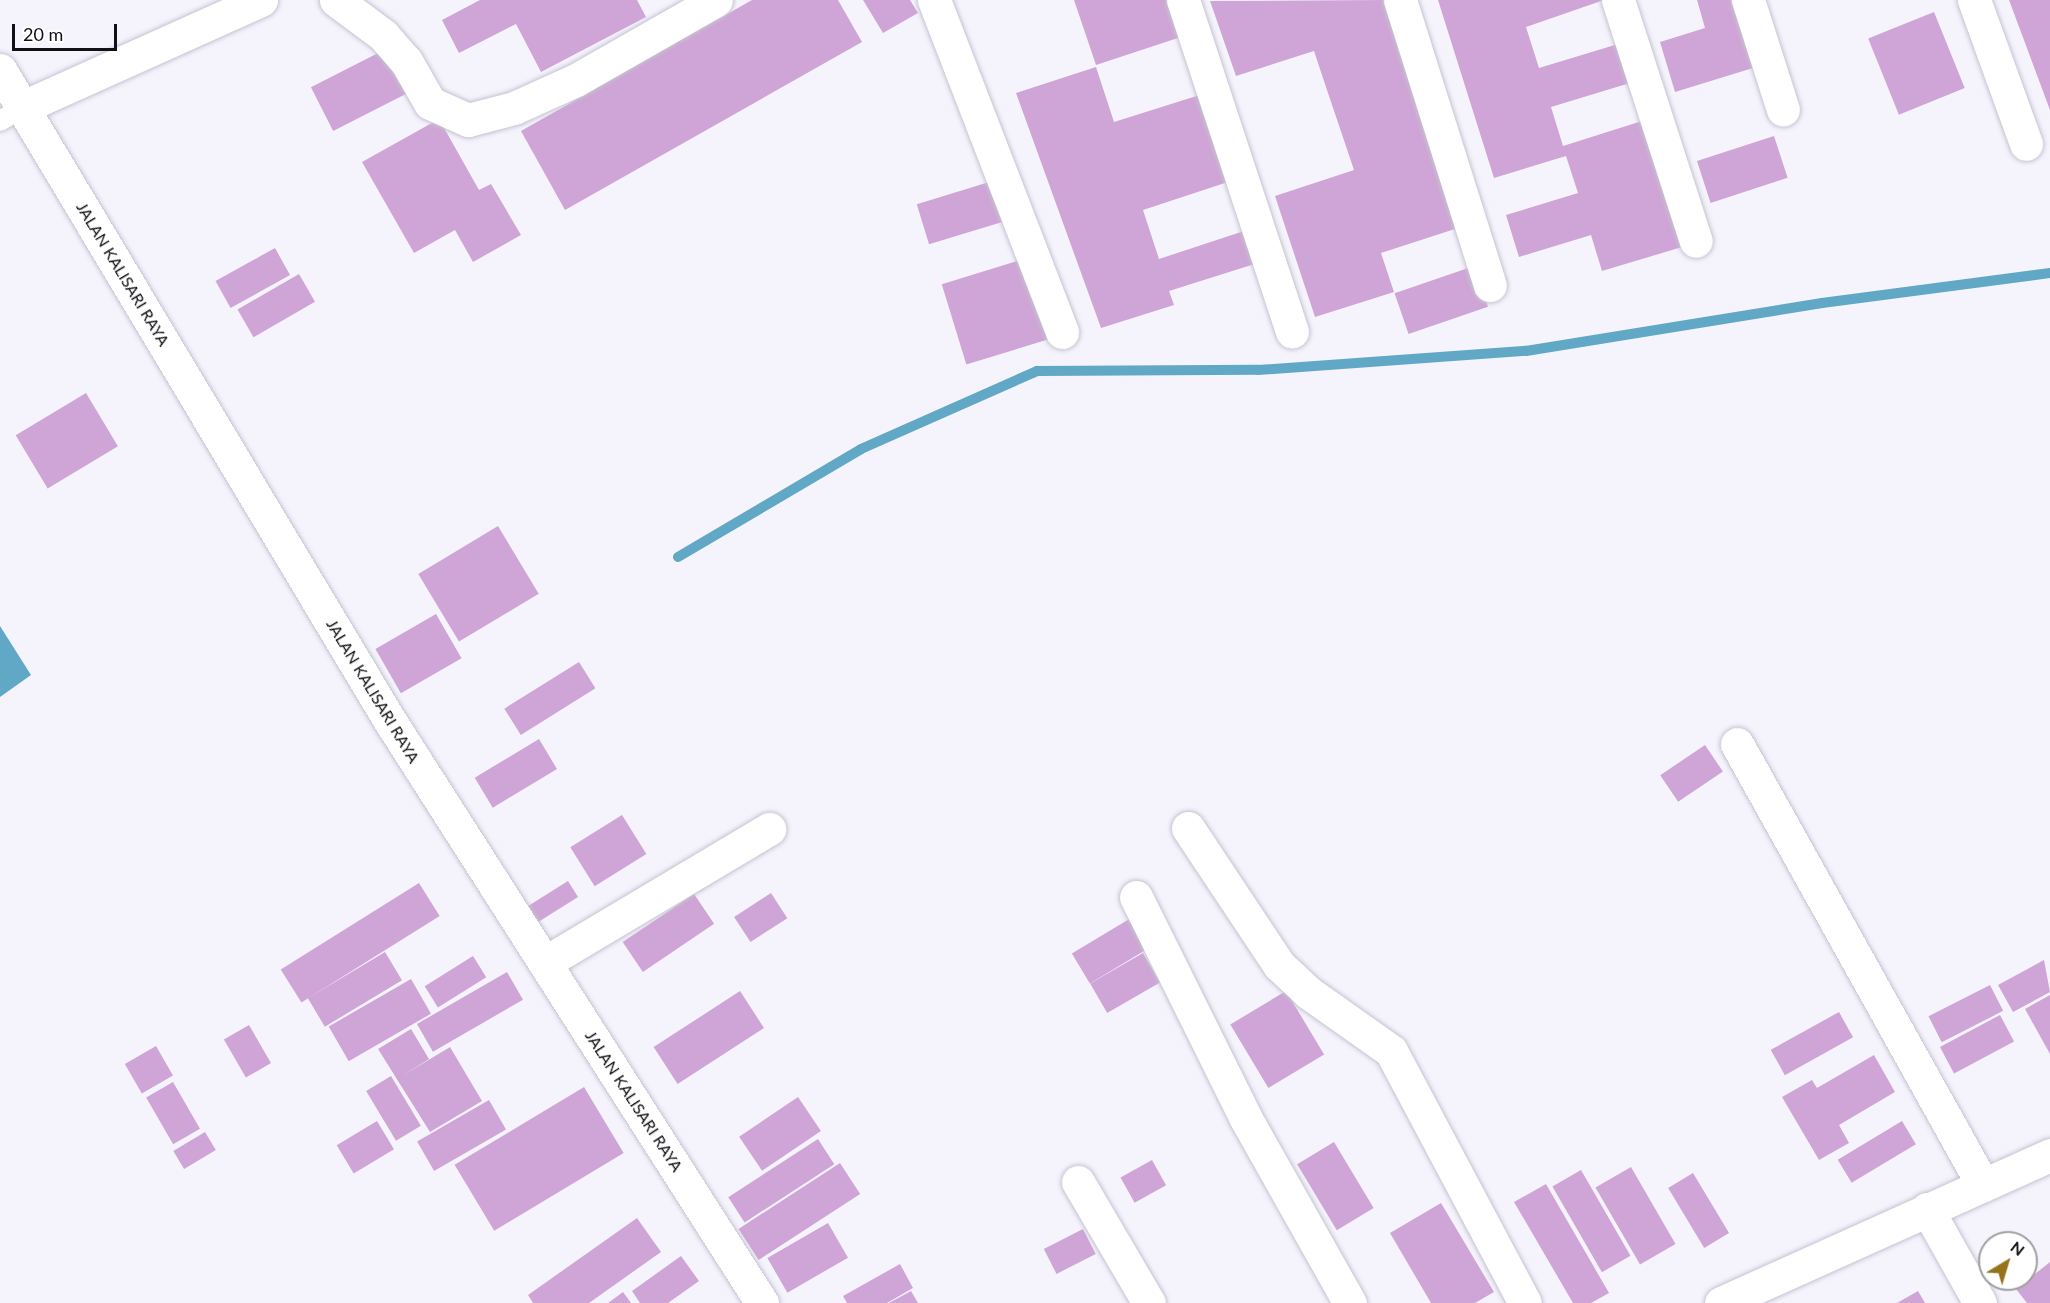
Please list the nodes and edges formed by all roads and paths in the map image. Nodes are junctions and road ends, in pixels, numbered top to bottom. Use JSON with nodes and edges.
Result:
{"nodes":[{"id":1,"x":261,"y":0,"type":"edge"},
{"id":2,"x":336,"y":0,"type":"edge"},
{"id":3,"x":716,"y":0,"type":"edge"},
{"id":4,"x":934,"y":0,"type":"edge"},
{"id":5,"x":1183,"y":0,"type":"edge"},
{"id":6,"x":1400,"y":0,"type":"edge"},
{"id":7,"x":1618,"y":0,"type":"edge"},
{"id":8,"x":1748,"y":0,"type":"edge"},
{"id":9,"x":1974,"y":0,"type":"edge"},
{"id":10,"x":0,"y":70,"type":"edge"},
{"id":11,"x":1783,"y":110,"type":"dead end"},
{"id":12,"x":12,"y":114,"type":"edge"},
{"id":13,"x":2026,"y":144,"type":"dead end"},
{"id":14,"x":1696,"y":241,"type":"dead end"},
{"id":15,"x":1490,"y":285,"type":"dead end"},
{"id":16,"x":1062,"y":332,"type":"dead end"},
{"id":17,"x":1292,"y":332,"type":"dead end"},
{"id":18,"x":1737,"y":744,"type":"dead end"},
{"id":19,"x":1188,"y":828,"type":"dead end"},
{"id":20,"x":769,"y":829,"type":"dead end"},
{"id":21,"x":1136,"y":897,"type":"dead end"},
{"id":22,"x":546,"y":962,"type":"junction"},
{"id":23,"x":2050,"y":1155,"type":"edge"},
{"id":24,"x":1078,"y":1182,"type":"dead end"},
{"id":25,"x":1983,"y":1185,"type":"junction"},
{"id":26,"x":1927,"y":1209,"type":"junction"},
{"id":27,"x":762,"y":1303,"type":"edge"},
{"id":28,"x":1149,"y":1303,"type":"edge"},
{"id":29,"x":1350,"y":1303,"type":"edge"},
{"id":30,"x":1525,"y":1303,"type":"edge"},
{"id":31,"x":1721,"y":1303,"type":"edge"},
{"id":32,"x":1980,"y":1303,"type":"edge"}],
"edges":[{"from":1,"to":12,"type":"street"},
{"from":2,"to":3,"type":"street"},
{"from":4,"to":16,"type":"street"},
{"from":5,"to":17,"type":"street"},
{"from":6,"to":15,"type":"street"},
{"from":7,"to":14,"type":"street"},
{"from":8,"to":11,"type":"street"},
{"from":9,"to":13,"type":"street"},
{"from":10,"to":12,"type":"street","name":"JALAN KALISARI RAYA"},
{"from":12,"to":22,"type":"street","name":"JALAN KALISARI RAYA"},
{"from":18,"to":25,"type":"street"},
{"from":19,"to":30,"type":"street"},
{"from":20,"to":22,"type":"street"},
{"from":21,"to":29,"type":"street"},
{"from":22,"to":27,"type":"street","name":"JALAN KALISARI RAYA"},
{"from":23,"to":25,"type":"street"},
{"from":24,"to":28,"type":"street"},
{"from":25,"to":26,"type":"street"},
{"from":26,"to":31,"type":"street"},
{"from":26,"to":32,"type":"street"}]}
